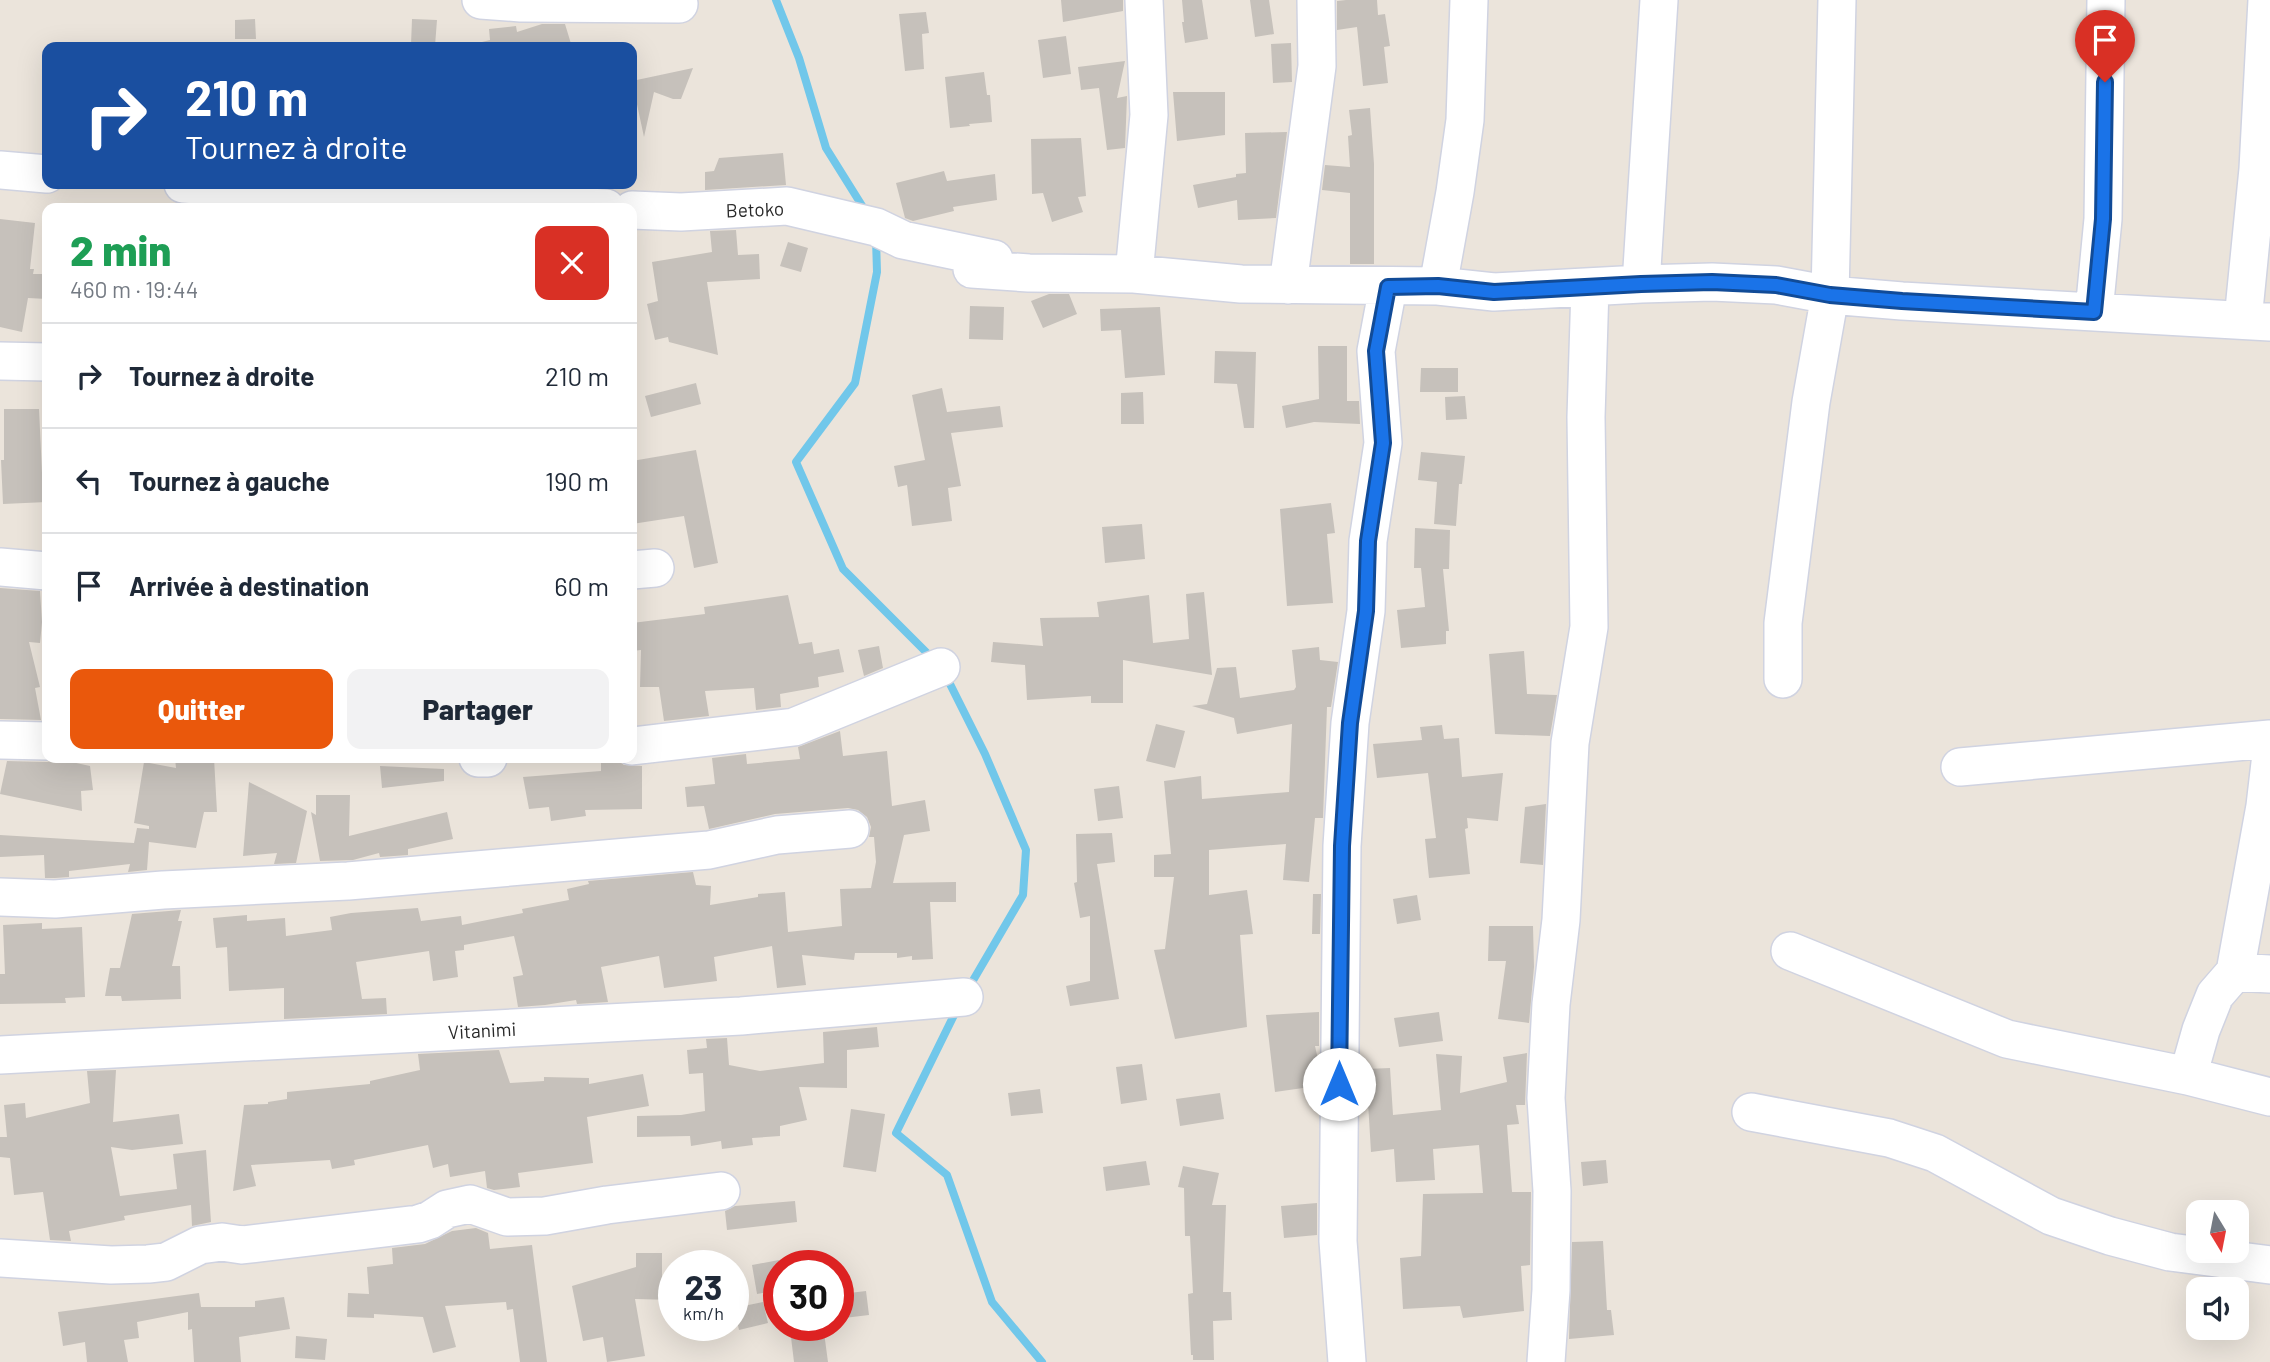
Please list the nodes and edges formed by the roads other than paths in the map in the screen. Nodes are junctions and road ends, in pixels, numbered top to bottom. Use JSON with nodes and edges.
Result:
{"nodes":[{"id":1,"x":481,"y":0,"type":"edge"},
{"id":2,"x":1144,"y":0,"type":"edge"},
{"id":3,"x":1317,"y":0,"type":"edge"},
{"id":4,"x":1469,"y":0,"type":"edge"},
{"id":5,"x":1659,"y":0,"type":"edge"},
{"id":6,"x":1837,"y":0,"type":"edge"},
{"id":7,"x":2106,"y":0,"type":"edge"},
{"id":8,"x":2267,"y":0,"type":"edge"},
{"id":9,"x":679,"y":4,"type":"dead end"},
{"id":10,"x":0,"y":170,"type":"edge"},
{"id":11,"x":42,"y":174,"type":"edge"},
{"id":12,"x":256,"y":189,"type":"edge"},
{"id":13,"x":509,"y":203,"type":"edge"},
{"id":14,"x":637,"y":209,"type":"edge"},
{"id":15,"x":1134,"y":274,"type":"junction"},
{"id":16,"x":1641,"y":284,"type":"junction"},
{"id":17,"x":1288,"y":285,"type":"junction"},
{"id":18,"x":1438,"y":286,"type":"junction"},
{"id":19,"x":1388,"y":287,"type":"junction"},
{"id":20,"x":1591,"y":287,"type":"junction"},
{"id":21,"x":1830,"y":295,"type":"junction"},
{"id":22,"x":2094,"y":312,"type":"junction"},
{"id":23,"x":2256,"y":321,"type":"edge"},
{"id":24,"x":0,"y":361,"type":"edge"},
{"id":25,"x":42,"y":362,"type":"edge"},
{"id":26,"x":0,"y":567,"type":"edge"},
{"id":27,"x":42,"y":571,"type":"edge"},
{"id":28,"x":941,"y":667,"type":"dead end"},
{"id":29,"x":1783,"y":679,"type":"dead end"},
{"id":30,"x":2270,"y":739,"type":"edge"},
{"id":31,"x":0,"y":740,"type":"edge"},
{"id":32,"x":42,"y":741,"type":"edge"},
{"id":33,"x":637,"y":745,"type":"edge"},
{"id":34,"x":2270,"y":763,"type":"edge"},
{"id":35,"x":1960,"y":767,"type":"dead end"},
{"id":36,"x":2267,"y":806,"type":"edge"},
{"id":37,"x":850,"y":829,"type":"dead end"},
{"id":38,"x":0,"y":897,"type":"edge"},
{"id":39,"x":1790,"y":951,"type":"dead end"},
{"id":40,"x":2252,"y":973,"type":"edge"},
{"id":41,"x":964,"y":997,"type":"dead end"},
{"id":42,"x":0,"y":1055,"type":"edge"},
{"id":43,"x":2188,"y":1076,"type":"junction"},
{"id":44,"x":2270,"y":1097,"type":"edge"},
{"id":45,"x":1751,"y":1112,"type":"dead end"},
{"id":46,"x":721,"y":1192,"type":"dead end"},
{"id":47,"x":0,"y":1258,"type":"edge"},
{"id":48,"x":2270,"y":1265,"type":"edge"},
{"id":49,"x":1347,"y":1362,"type":"edge"},
{"id":50,"x":1546,"y":1362,"type":"edge"}],
"edges":[{"from":1,"to":9,"type":"street"},
{"from":2,"to":15,"type":"street"},
{"from":3,"to":17,"type":"street"},
{"from":4,"to":18,"type":"street"},
{"from":5,"to":16,"type":"street"},
{"from":6,"to":21,"type":"street"},
{"from":7,"to":22,"type":"street"},
{"from":8,"to":23,"type":"street"},
{"from":10,"to":11,"type":"street"},
{"from":12,"to":13,"type":"street"},
{"from":14,"to":15,"type":"street","name":"Betoko"},
{"from":15,"to":17,"type":"street"},
{"from":16,"to":20,"type":"street"},
{"from":16,"to":21,"type":"street"},
{"from":17,"to":19,"type":"street"},
{"from":18,"to":19,"type":"street"},
{"from":18,"to":20,"type":"street"},
{"from":19,"to":49,"type":"street"},
{"from":20,"to":50,"type":"street"},
{"from":21,"to":22,"type":"street"},
{"from":21,"to":29,"type":"street"},
{"from":22,"to":23,"type":"street"},
{"from":24,"to":25,"type":"street"},
{"from":26,"to":27,"type":"street"},
{"from":28,"to":33,"type":"street"},
{"from":30,"to":35,"type":"street"},
{"from":31,"to":32,"type":"street"},
{"from":34,"to":36,"type":"street"},
{"from":36,"to":40,"type":"street"},
{"from":37,"to":38,"type":"street"},
{"from":39,"to":43,"type":"street"},
{"from":40,"to":43,"type":"street"},
{"from":41,"to":42,"type":"street","name":"Vitanimi"},
{"from":43,"to":44,"type":"street"},
{"from":45,"to":48,"type":"street"},
{"from":46,"to":47,"type":"street"}]}
